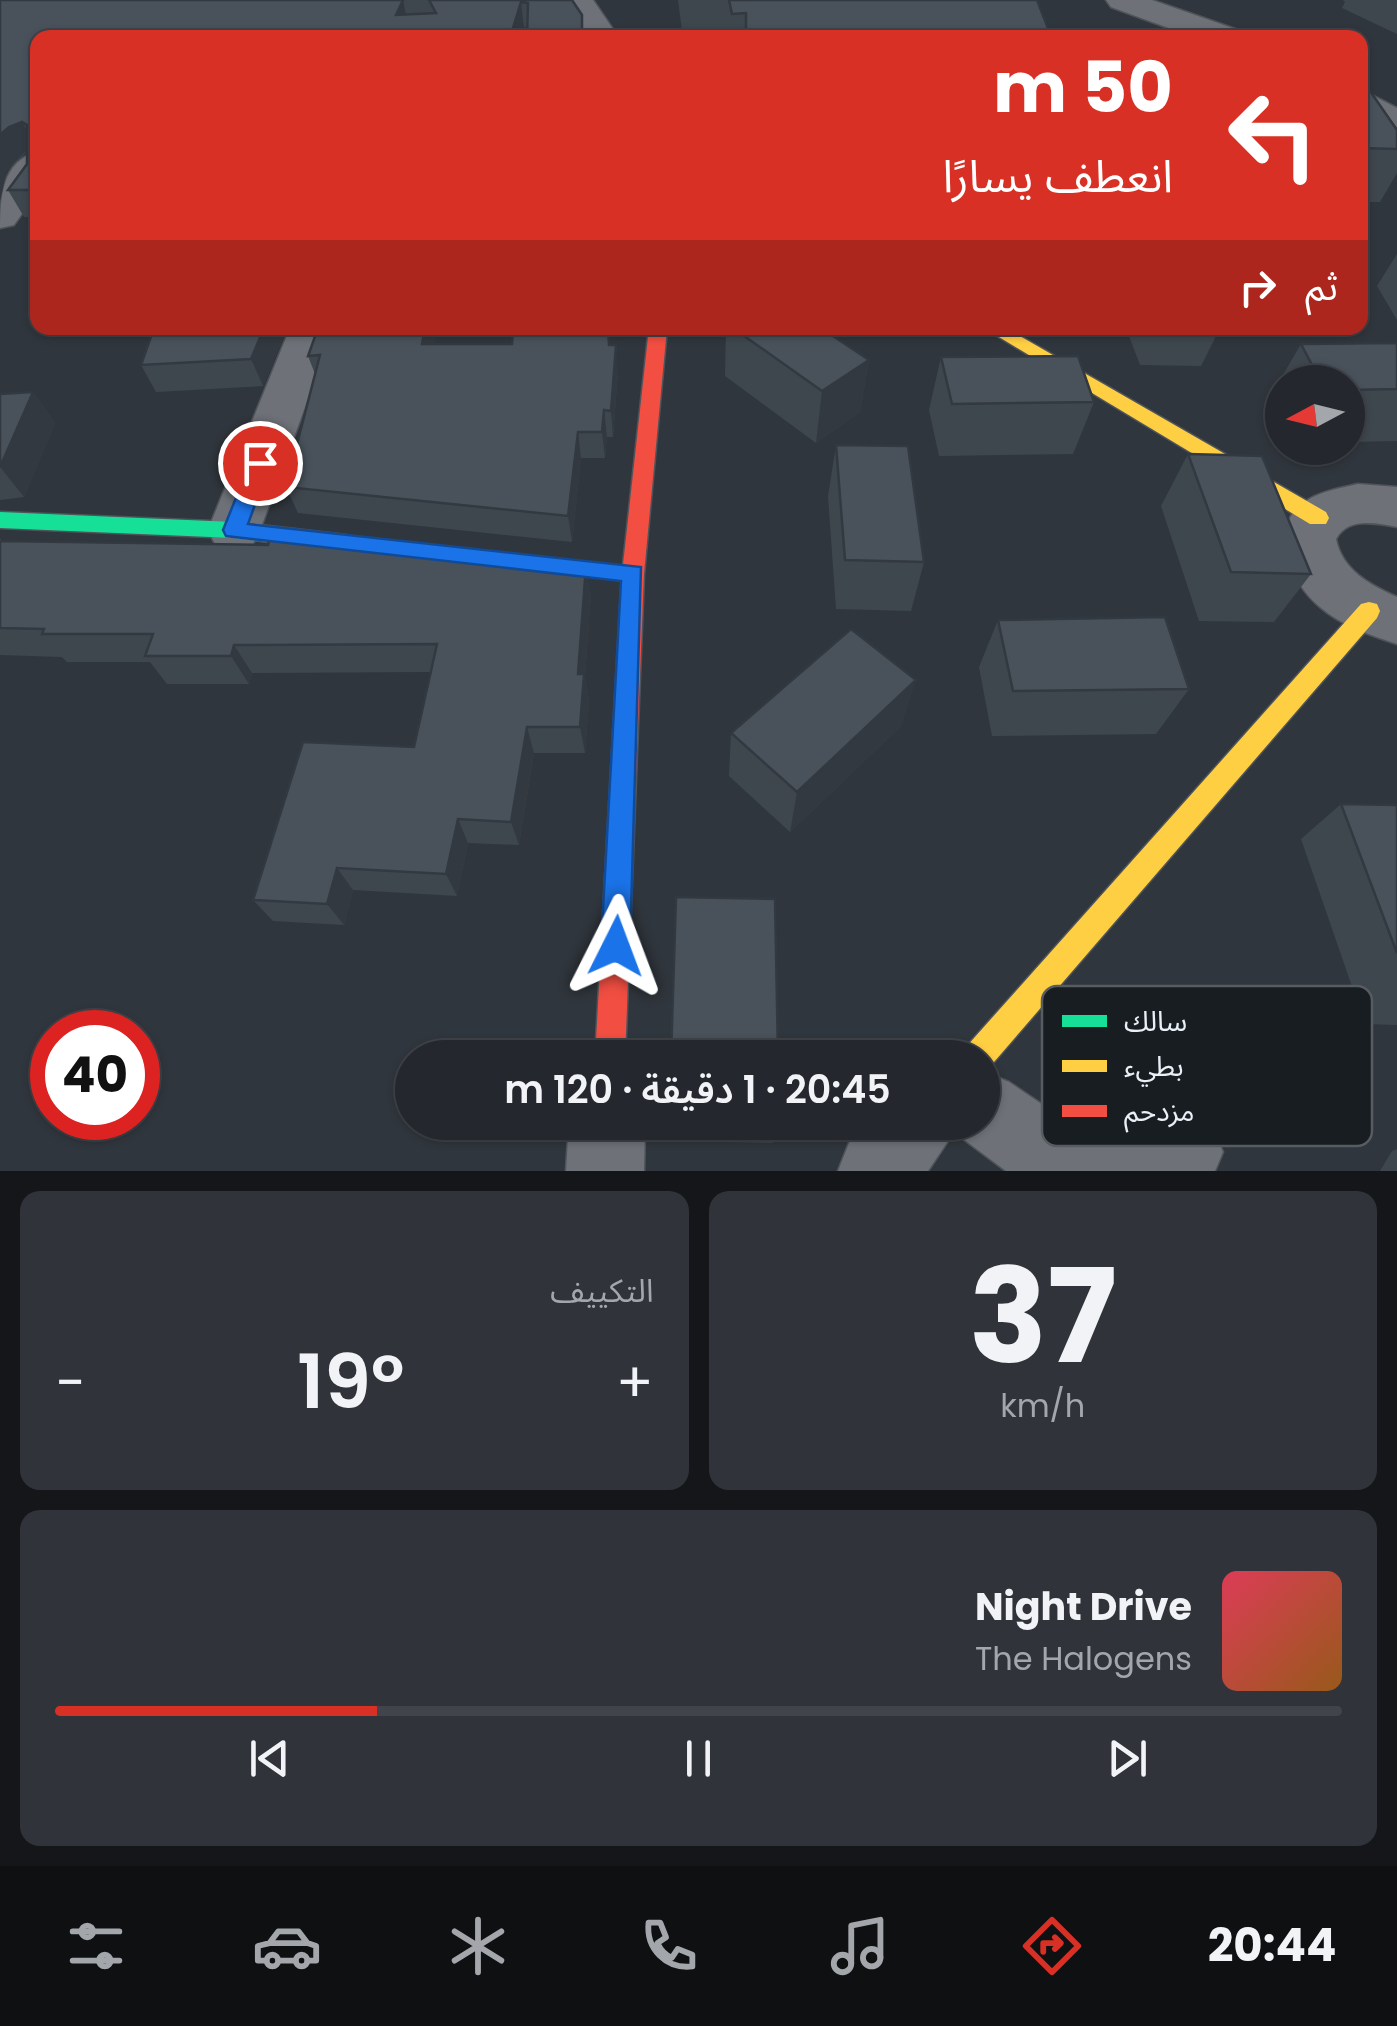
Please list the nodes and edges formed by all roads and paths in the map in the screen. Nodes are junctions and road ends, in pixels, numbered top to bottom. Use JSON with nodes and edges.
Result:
{"nodes":[{"id":1,"x":577,"y":0,"type":"edge"},
{"id":2,"x":1122,"y":0,"type":"edge"},
{"id":3,"x":1243,"y":25,"type":"edge"},
{"id":4,"x":598,"y":30,"type":"edge"},
{"id":5,"x":1368,"y":105,"type":"edge"},
{"id":6,"x":1397,"y":124,"type":"edge"},
{"id":7,"x":30,"y":174,"type":"edge"},
{"id":8,"x":0,"y":216,"type":"edge"},
{"id":9,"x":309,"y":335,"type":"edge"},
{"id":10,"x":657,"y":335,"type":"edge"},
{"id":11,"x":1005,"y":335,"type":"edge"},
{"id":12,"x":1397,"y":506,"type":"edge"},
{"id":13,"x":1318,"y":518,"type":"junction"},
{"id":14,"x":0,"y":520,"type":"edge"},
{"id":15,"x":234,"y":530,"type":"junction"},
{"id":16,"x":367,"y":545,"type":"edge"},
{"id":17,"x":1383,"y":616,"type":"edge"},
{"id":18,"x":1043,"y":986,"type":"edge"},
{"id":19,"x":1042,"y":987,"type":"edge"},
{"id":20,"x":611,"y":1040,"type":"edge"},
{"id":21,"x":994,"y":1040,"type":"edge"},
{"id":22,"x":1000,"y":1121,"type":"edge"},
{"id":23,"x":606,"y":1140,"type":"edge"},
{"id":24,"x":904,"y":1140,"type":"edge"},
{"id":25,"x":1172,"y":1160,"type":"edge"},
{"id":26,"x":605,"y":1171,"type":"edge"},
{"id":27,"x":877,"y":1171,"type":"edge"}],
"edges":[{"from":1,"to":4,"type":"street"},
{"from":2,"to":3,"type":"street"},
{"from":5,"to":6,"type":"street"},
{"from":7,"to":8,"type":"street"},
{"from":9,"to":15,"type":"street"},
{"from":10,"to":20,"type":"street"},
{"from":11,"to":13,"type":"street"},
{"from":12,"to":13,"type":"street"},
{"from":13,"to":17,"type":"street"},
{"from":14,"to":15,"type":"street"},
{"from":15,"to":16,"type":"street"},
{"from":17,"to":18,"type":"street"},
{"from":19,"to":21,"type":"street"},
{"from":22,"to":25,"type":"street"},
{"from":23,"to":26,"type":"street"},
{"from":24,"to":27,"type":"street"}]}
